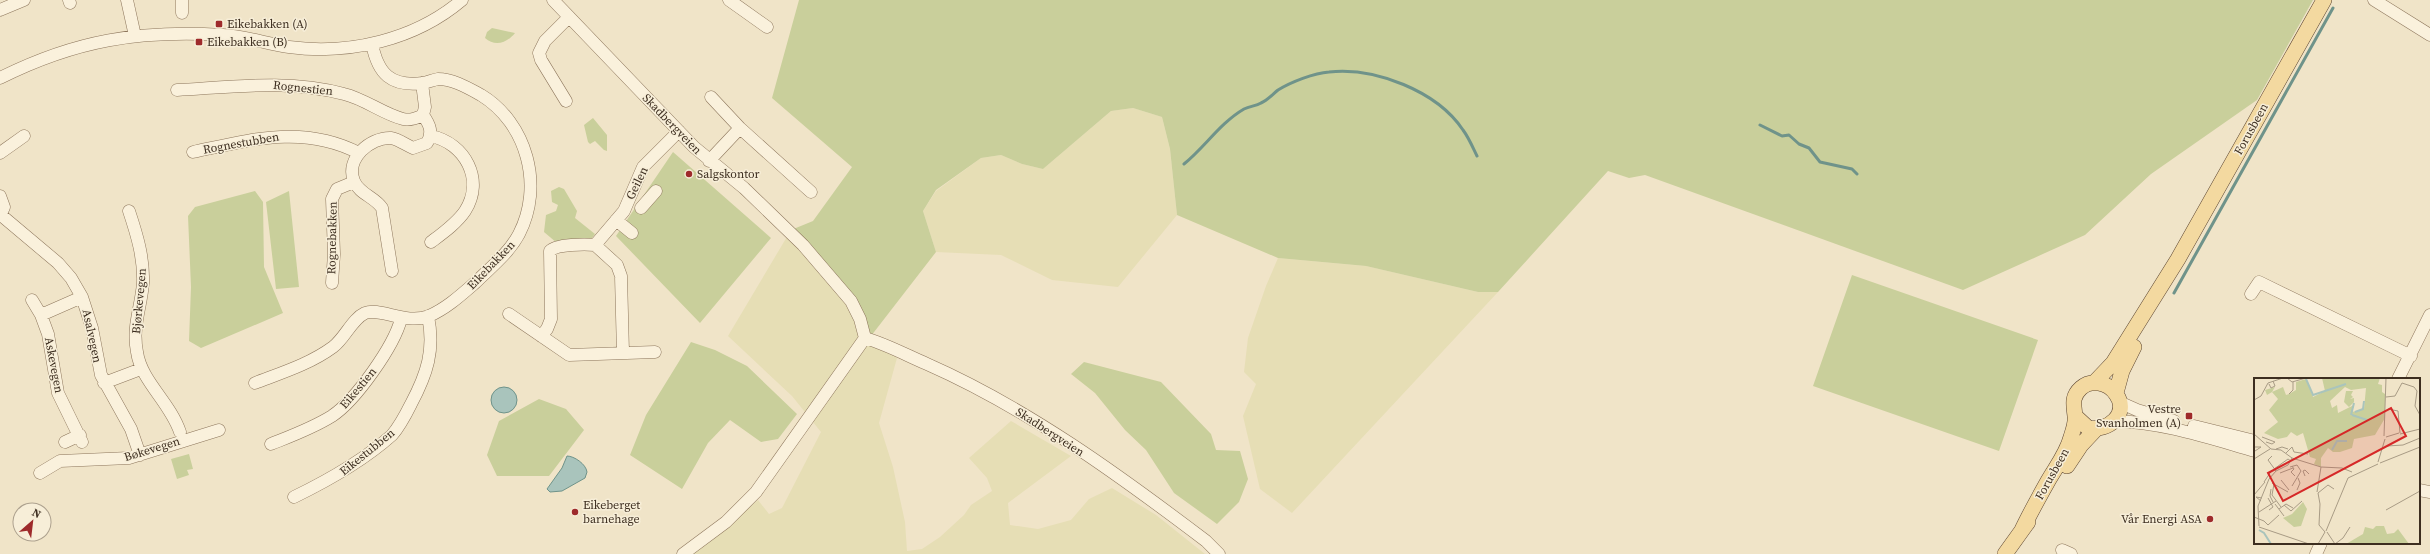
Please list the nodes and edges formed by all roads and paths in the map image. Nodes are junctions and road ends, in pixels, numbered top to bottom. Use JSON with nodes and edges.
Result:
{"nodes":[{"id":1,"x":24,"y":0,"type":"edge"},
{"id":2,"x":127,"y":0,"type":"edge"},
{"id":3,"x":182,"y":0,"type":"edge"},
{"id":4,"x":462,"y":0,"type":"edge"},
{"id":5,"x":553,"y":0,"type":"edge"},
{"id":6,"x":728,"y":0,"type":"edge"},
{"id":7,"x":2324,"y":0,"type":"edge"},
{"id":8,"x":2374,"y":0,"type":"edge"},
{"id":9,"x":0,"y":10,"type":"edge"},
{"id":10,"x":182,"y":13,"type":"dead end"},
{"id":11,"x":569,"y":17,"type":"junction"},
{"id":12,"x":767,"y":27,"type":"dead end"},
{"id":13,"x":2430,"y":35,"type":"edge"},
{"id":14,"x":135,"y":36,"type":"junction"},
{"id":15,"x":376,"y":43,"type":"junction"},
{"id":16,"x":0,"y":78,"type":"edge"},
{"id":17,"x":422,"y":83,"type":"junction"},
{"id":18,"x":177,"y":90,"type":"dead end"},
{"id":19,"x":711,"y":97,"type":"dead end"},
{"id":20,"x":566,"y":101,"type":"dead end"},
{"id":21,"x":423,"y":115,"type":"junction"},
{"id":22,"x":740,"y":128,"type":"junction"},
{"id":23,"x":679,"y":131,"type":"junction"},
{"id":24,"x":24,"y":136,"type":"dead end"},
{"id":25,"x":432,"y":136,"type":"junction"},
{"id":26,"x":193,"y":152,"type":"dead end"},
{"id":27,"x":359,"y":152,"type":"junction"},
{"id":28,"x":0,"y":153,"type":"edge"},
{"id":29,"x":709,"y":161,"type":"junction"},
{"id":30,"x":354,"y":182,"type":"junction"},
{"id":31,"x":656,"y":191,"type":"dead end"},
{"id":32,"x":811,"y":192,"type":"dead end"},
{"id":33,"x":0,"y":196,"type":"edge"},
{"id":34,"x":642,"y":208,"type":"dead end"},
{"id":35,"x":129,"y":211,"type":"dead end"},
{"id":36,"x":1,"y":216,"type":"edge"},
{"id":37,"x":616,"y":220,"type":"junction"},
{"id":38,"x":632,"y":233,"type":"dead end"},
{"id":39,"x":431,"y":242,"type":"dead end"},
{"id":40,"x":595,"y":245,"type":"junction"},
{"id":41,"x":2178,"y":258,"type":"junction"},
{"id":42,"x":392,"y":271,"type":"dead end"},
{"id":43,"x":332,"y":283,"type":"dead end"},
{"id":44,"x":2251,"y":294,"type":"dead end"},
{"id":45,"x":82,"y":297,"type":"junction"},
{"id":46,"x":32,"y":300,"type":"dead end"},
{"id":47,"x":510,"y":314,"type":"dead end"},
{"id":48,"x":41,"y":315,"type":"junction"},
{"id":49,"x":2430,"y":315,"type":"edge"},
{"id":50,"x":428,"y":316,"type":"junction"},
{"id":51,"x":401,"y":319,"type":"junction"},
{"id":52,"x":541,"y":336,"type":"junction"},
{"id":53,"x":865,"y":338,"type":"junction"},
{"id":54,"x":655,"y":352,"type":"dead end"},
{"id":55,"x":623,"y":353,"type":"junction"},
{"id":56,"x":2411,"y":356,"type":"junction"},
{"id":57,"x":141,"y":369,"type":"junction"},
{"id":58,"x":2399,"y":378,"type":"edge"},
{"id":59,"x":255,"y":382,"type":"dead end"},
{"id":60,"x":104,"y":383,"type":"junction"},
{"id":61,"x":2094,"y":383,"type":"junction"},
{"id":62,"x":2117,"y":397,"type":"junction"},
{"id":63,"x":2075,"y":416,"type":"junction"},
{"id":64,"x":2114,"y":421,"type":"junction"},
{"id":65,"x":219,"y":430,"type":"dead end"},
{"id":66,"x":2096,"y":430,"type":"junction"},
{"id":67,"x":180,"y":432,"type":"dead end"},
{"id":68,"x":2254,"y":441,"type":"edge"},
{"id":69,"x":66,"y":442,"type":"dead end"},
{"id":70,"x":271,"y":444,"type":"dead end"},
{"id":71,"x":2254,"y":451,"type":"edge"},
{"id":72,"x":140,"y":455,"type":"junction"},
{"id":73,"x":40,"y":473,"type":"dead end"},
{"id":74,"x":2420,"y":482,"type":"edge"},
{"id":75,"x":2430,"y":484,"type":"edge"},
{"id":76,"x":2420,"y":490,"type":"edge"},
{"id":77,"x":2430,"y":492,"type":"edge"},
{"id":78,"x":294,"y":497,"type":"dead end"},
{"id":79,"x":2022,"y":530,"type":"junction"},
{"id":80,"x":2321,"y":544,"type":"edge"},
{"id":81,"x":683,"y":554,"type":"edge"},
{"id":82,"x":1219,"y":554,"type":"edge"},
{"id":83,"x":2005,"y":554,"type":"edge"},
{"id":84,"x":2316,"y":554,"type":"edge"}],
"edges":[{"from":1,"to":9,"type":"street"},
{"from":2,"to":14,"type":"street"},
{"from":3,"to":10,"type":"street"},
{"from":4,"to":15,"type":"street"},
{"from":5,"to":11,"type":"street","name":"Skadbergveien"},
{"from":6,"to":12,"type":"street"},
{"from":7,"to":41,"type":"main road","name":"Forusbeen"},
{"from":8,"to":13,"type":"street"},
{"from":11,"to":20,"type":"street"},
{"from":11,"to":23,"type":"street","name":"Skadbergveien"},
{"from":14,"to":15,"type":"street"},
{"from":14,"to":16,"type":"street"},
{"from":15,"to":17,"type":"street","name":"Eikebakken"},
{"from":17,"to":21,"type":"street"},
{"from":17,"to":50,"type":"street","name":"Eikebakken"},
{"from":18,"to":21,"type":"street","name":"Rognestien"},
{"from":19,"to":22,"type":"street"},
{"from":21,"to":25,"type":"street"},
{"from":22,"to":29,"type":"street"},
{"from":22,"to":32,"type":"street"},
{"from":23,"to":29,"type":"street","name":"Skadbergveien"},
{"from":23,"to":37,"type":"street","name":"Geilen"},
{"from":24,"to":28,"type":"street"},
{"from":25,"to":27,"type":"street"},
{"from":25,"to":39,"type":"street"},
{"from":26,"to":27,"type":"street","name":"Rognestubben"},
{"from":27,"to":30,"type":"street"},
{"from":29,"to":53,"type":"street","name":"Skadbergveien"},
{"from":30,"to":42,"type":"street"},
{"from":30,"to":43,"type":"street","name":"Rognebakken"},
{"from":31,"to":34,"type":"street","name":"Geilen"},
{"from":33,"to":36,"type":"street","name":"Asalvegen"},
{"from":35,"to":57,"type":"street","name":"Bjørkevegen"},
{"from":36,"to":45,"type":"street","name":"Asalvegen"},
{"from":37,"to":38,"type":"street"},
{"from":37,"to":40,"type":"street","name":"Geilen"},
{"from":40,"to":52,"type":"street"},
{"from":40,"to":55,"type":"street"},
{"from":41,"to":61,"type":"main road","name":"Forusbeen"},
{"from":41,"to":62,"type":"main road","name":"Forusbeen"},
{"from":44,"to":56,"type":"street"},
{"from":45,"to":48,"type":"street"},
{"from":45,"to":60,"type":"street","name":"Asalvegen"},
{"from":46,"to":48,"type":"street","name":"Askevegen"},
{"from":47,"to":52,"type":"street"},
{"from":48,"to":69,"type":"street","name":"Askevegen"},
{"from":49,"to":56,"type":"street"},
{"from":50,"to":51,"type":"street","name":"Eikebakken"},
{"from":50,"to":78,"type":"street","name":"Eikestubben"},
{"from":51,"to":59,"type":"street","name":"Eikebakken"},
{"from":51,"to":70,"type":"street","name":"Eikestien"},
{"from":52,"to":55,"type":"street"},
{"from":53,"to":81,"type":"street"},
{"from":53,"to":82,"type":"street","name":"Skadbergveien"},
{"from":54,"to":55,"type":"street"},
{"from":56,"to":58,"type":"street"},
{"from":57,"to":60,"type":"street"},
{"from":57,"to":67,"type":"street","name":"Bjørkevegen"},
{"from":60,"to":72,"type":"street","name":"Asalvegen"},
{"from":61,"to":62,"type":"main road"},
{"from":61,"to":63,"type":"main road"},
{"from":62,"to":64,"type":"main road"},
{"from":62,"to":68,"type":"street"},
{"from":63,"to":66,"type":"main road"},
{"from":63,"to":79,"type":"main road","name":"Forusbeen"},
{"from":64,"to":66,"type":"main road"},
{"from":64,"to":71,"type":"street"},
{"from":65,"to":72,"type":"street","name":"Bøkevegen"},
{"from":66,"to":79,"type":"main road","name":"Forusbeen"},
{"from":72,"to":73,"type":"street","name":"Bøkevegen"},
{"from":74,"to":75,"type":"street"},
{"from":76,"to":77,"type":"street"},
{"from":79,"to":83,"type":"main road","name":"Forusbeen"},
{"from":80,"to":84,"type":"street"}]}
